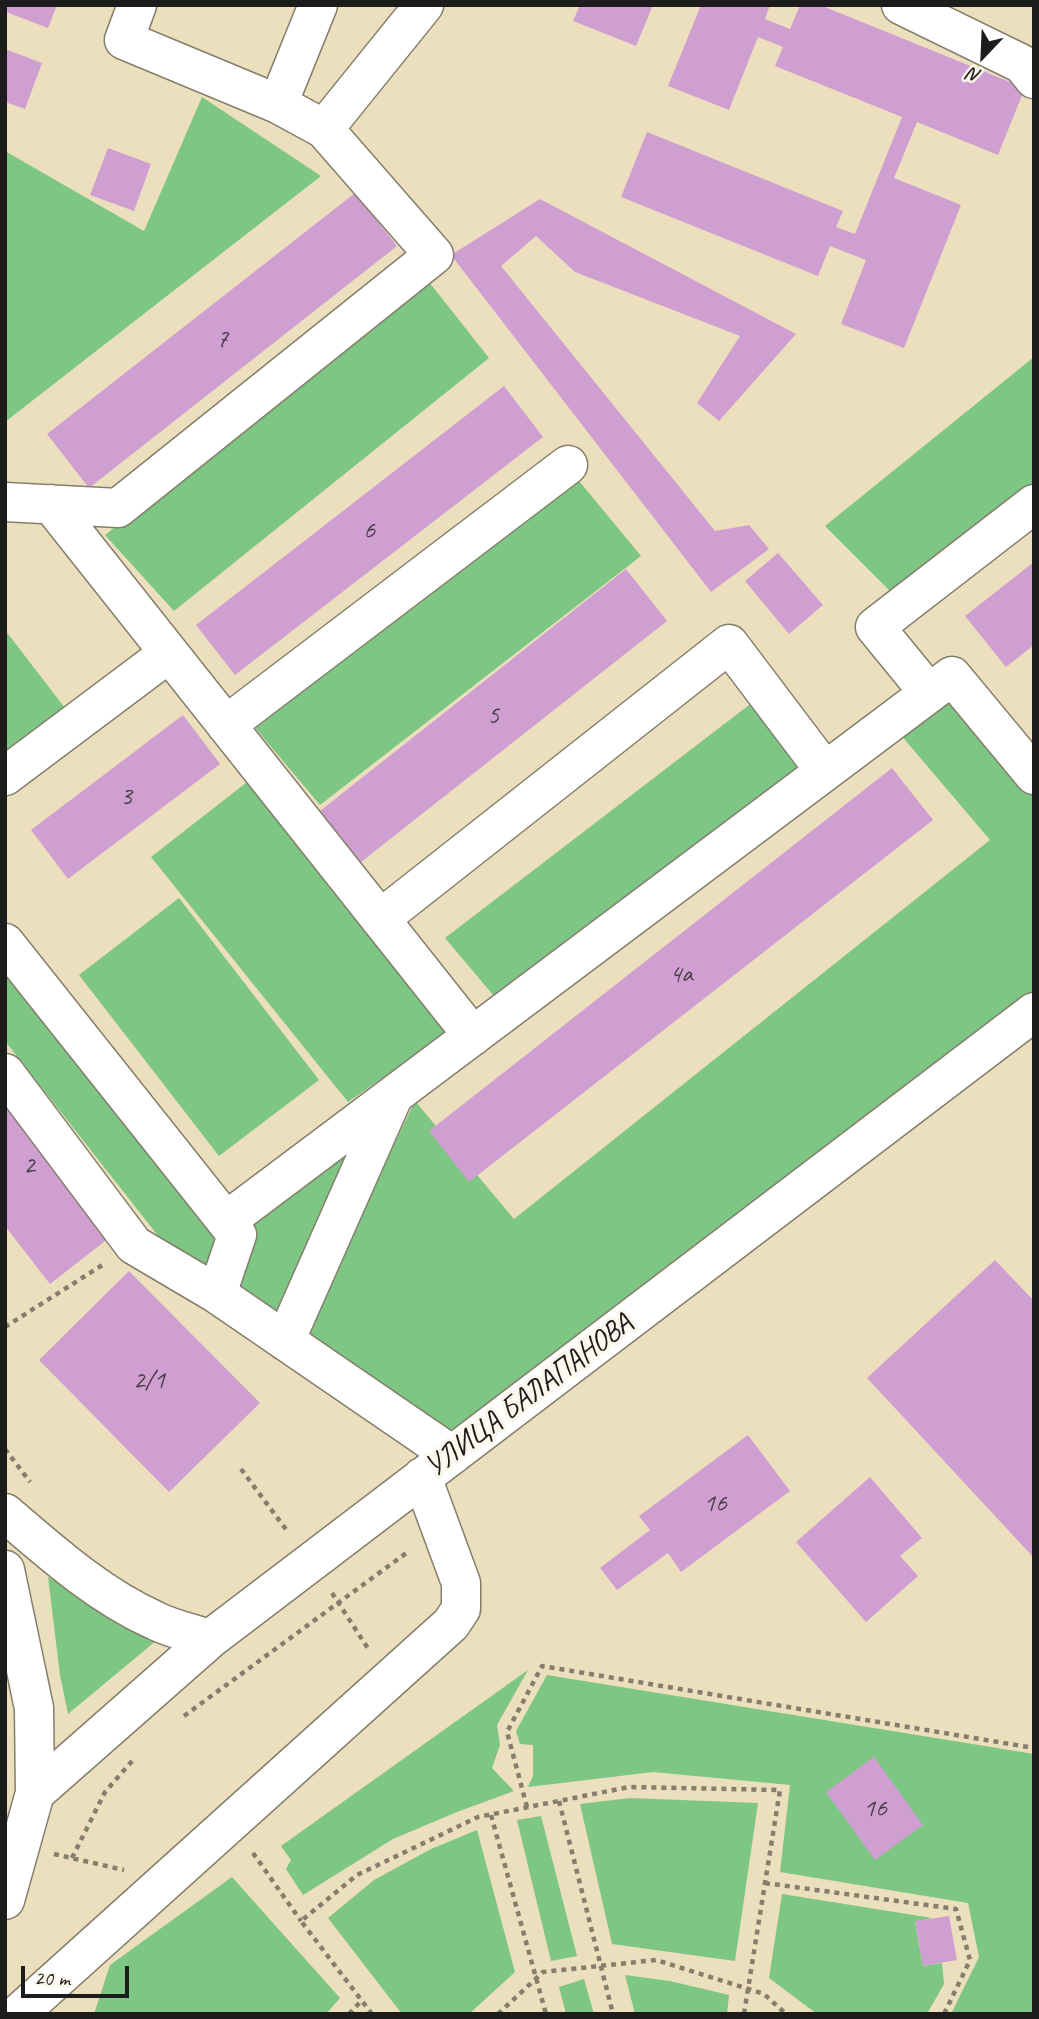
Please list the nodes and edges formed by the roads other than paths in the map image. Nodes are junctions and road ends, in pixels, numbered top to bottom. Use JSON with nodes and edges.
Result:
{"nodes":[{"id":1,"x":137,"y":5,"type":"edge"},
{"id":2,"x":318,"y":5,"type":"edge"},
{"id":3,"x":424,"y":5,"type":"edge"},
{"id":4,"x":901,"y":5,"type":"edge"},
{"id":5,"x":1034,"y":79,"type":"edge"},
{"id":6,"x":278,"y":104,"type":"junction"},
{"id":7,"x":324,"y":129,"type":"junction"},
{"id":8,"x":568,"y":465,"type":"dead end"},
{"id":9,"x":5,"y":502,"type":"edge"},
{"id":10,"x":51,"y":504,"type":"junction"},
{"id":11,"x":1034,"y":504,"type":"edge"},
{"id":12,"x":169,"y":653,"type":"junction"},
{"id":13,"x":929,"y":693,"type":"junction"},
{"id":14,"x":226,"y":725,"type":"junction"},
{"id":15,"x":1021,"y":735,"type":"edge"},
{"id":16,"x":825,"y":771,"type":"junction"},
{"id":17,"x":1034,"y":775,"type":"edge"},
{"id":18,"x":5,"y":776,"type":"edge"},
{"id":19,"x":380,"y":919,"type":"junction"},
{"id":20,"x":5,"y":943,"type":"edge"},
{"id":21,"x":1034,"y":1012,"type":"edge"},
{"id":22,"x":472,"y":1036,"type":"junction"},
{"id":23,"x":5,"y":1073,"type":"edge"},
{"id":24,"x":394,"y":1095,"type":"junction"},
{"id":25,"x":226,"y":1221,"type":"junction"},
{"id":26,"x":217,"y":1294,"type":"junction"},
{"id":27,"x":285,"y":1340,"type":"junction"},
{"id":28,"x":437,"y":1466,"type":"junction"},
{"id":29,"x":5,"y":1513,"type":"edge"},
{"id":30,"x":5,"y":1570,"type":"edge"},
{"id":31,"x":210,"y":1639,"type":"junction"},
{"id":32,"x":35,"y":1793,"type":"junction"},
{"id":33,"x":5,"y":1900,"type":"edge"},
{"id":34,"x":18,"y":2014,"type":"edge"}],
"edges":[{"from":1,"to":6,"type":"street"},
{"from":2,"to":6,"type":"street"},
{"from":3,"to":7,"type":"street"},
{"from":4,"to":5,"type":"street"},
{"from":6,"to":7,"type":"street"},
{"from":7,"to":10,"type":"street"},
{"from":8,"to":14,"type":"street"},
{"from":9,"to":10,"type":"street"},
{"from":10,"to":12,"type":"street"},
{"from":11,"to":13,"type":"street"},
{"from":12,"to":14,"type":"street"},
{"from":12,"to":18,"type":"street"},
{"from":13,"to":15,"type":"street"},
{"from":13,"to":16,"type":"street"},
{"from":14,"to":19,"type":"street"},
{"from":15,"to":17,"type":"street"},
{"from":16,"to":19,"type":"street"},
{"from":16,"to":22,"type":"street"},
{"from":19,"to":22,"type":"street"},
{"from":20,"to":25,"type":"street"},
{"from":21,"to":28,"type":"street","name":"УЛИЦА БАЛАПАНОВА"},
{"from":22,"to":24,"type":"street"},
{"from":23,"to":26,"type":"street"},
{"from":24,"to":25,"type":"street"},
{"from":24,"to":27,"type":"street"},
{"from":25,"to":26,"type":"street"},
{"from":26,"to":27,"type":"street"},
{"from":27,"to":28,"type":"street"},
{"from":28,"to":31,"type":"street","name":"УЛИЦА БАЛАПАНОВА"},
{"from":28,"to":34,"type":"street"},
{"from":29,"to":31,"type":"street"},
{"from":30,"to":32,"type":"street"},
{"from":31,"to":32,"type":"street","name":"УЛИЦА БАЛАПАНОВА"},
{"from":32,"to":33,"type":"street"}]}
